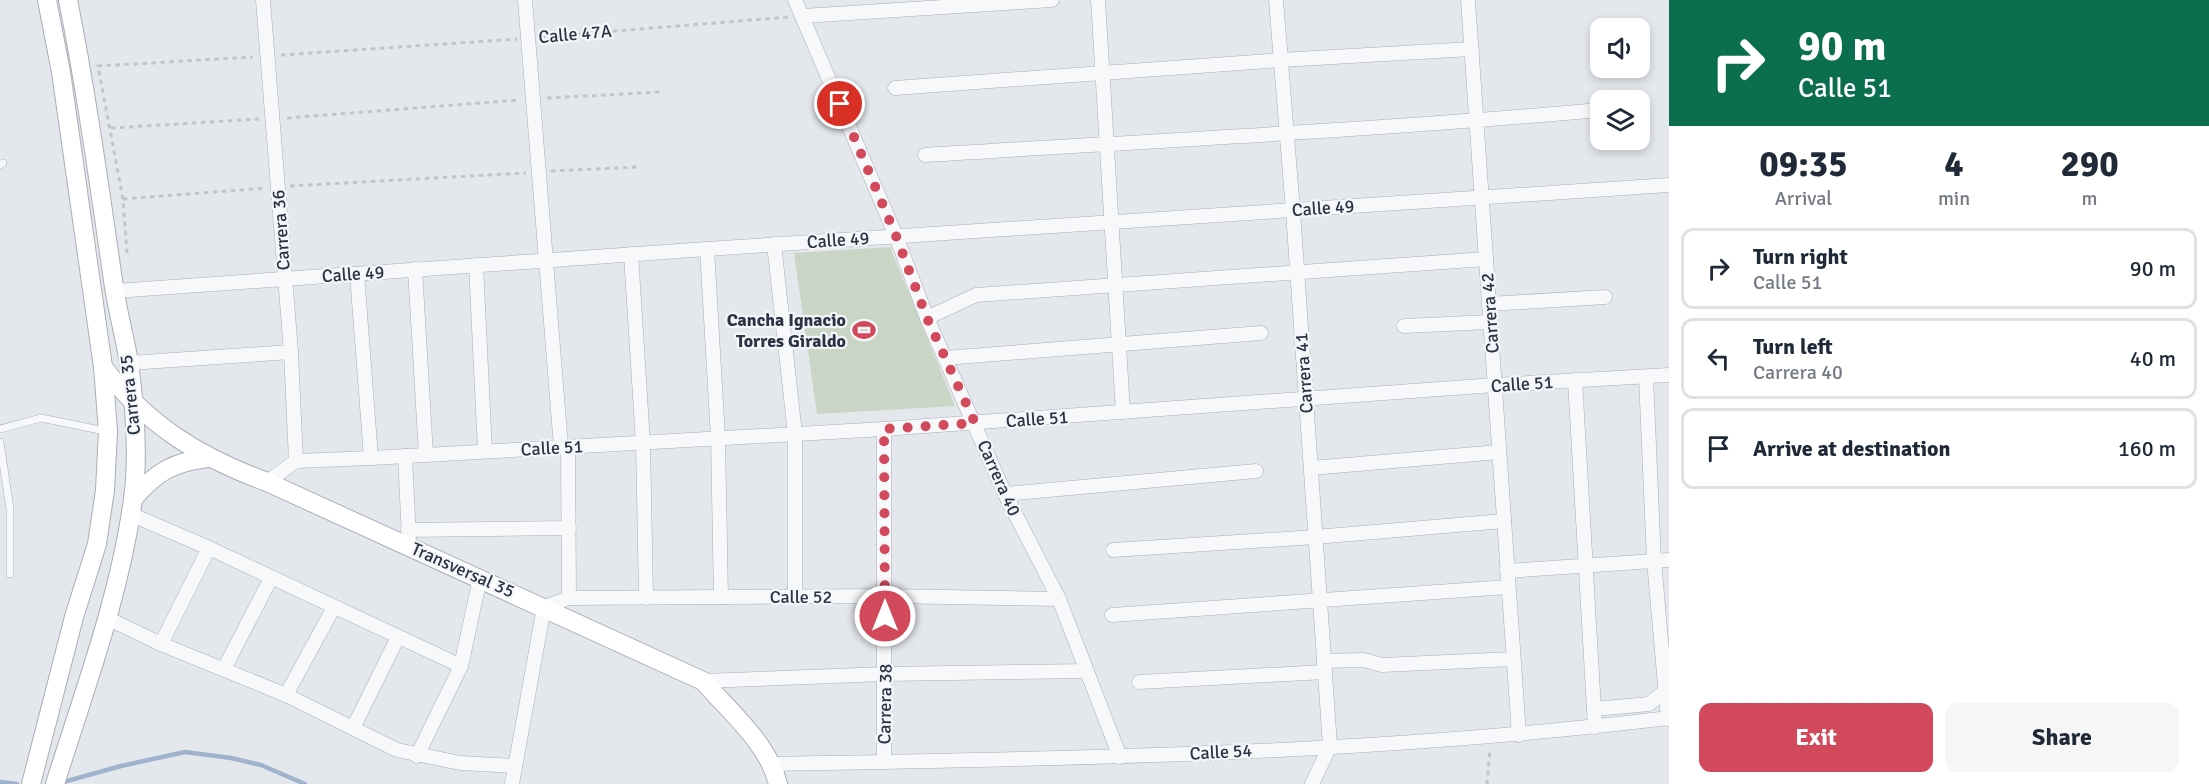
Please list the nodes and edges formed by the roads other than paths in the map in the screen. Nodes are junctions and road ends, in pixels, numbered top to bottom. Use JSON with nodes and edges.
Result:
{"nodes":[{"id":1,"x":46,"y":0,"type":"edge"},
{"id":2,"x":68,"y":0,"type":"edge"},
{"id":3,"x":263,"y":0,"type":"edge"},
{"id":4,"x":525,"y":0,"type":"edge"},
{"id":5,"x":795,"y":0,"type":"edge"},
{"id":6,"x":1052,"y":0,"type":"edge"},
{"id":7,"x":1098,"y":0,"type":"edge"},
{"id":8,"x":1276,"y":0,"type":"edge"},
{"id":9,"x":1468,"y":0,"type":"edge"},
{"id":10,"x":950,"y":3,"type":"edge"},
{"id":11,"x":803,"y":16,"type":"junction"},
{"id":12,"x":1472,"y":49,"type":"junction"},
{"id":13,"x":1281,"y":60,"type":"junction"},
{"id":14,"x":1102,"y":73,"type":"junction"},
{"id":15,"x":895,"y":88,"type":"dead end"},
{"id":16,"x":1590,"y":111,"type":"edge"},
{"id":17,"x":1477,"y":121,"type":"junction"},
{"id":18,"x":1287,"y":134,"type":"junction"},
{"id":19,"x":1106,"y":144,"type":"junction"},
{"id":20,"x":925,"y":155,"type":"dead end"},
{"id":21,"x":1669,"y":185,"type":"edge"},
{"id":22,"x":1482,"y":197,"type":"junction"},
{"id":23,"x":1293,"y":211,"type":"junction"},
{"id":24,"x":1112,"y":222,"type":"junction"},
{"id":25,"x":896,"y":236,"type":"junction"},
{"id":26,"x":774,"y":244,"type":"junction"},
{"id":27,"x":707,"y":249,"type":"junction"},
{"id":28,"x":631,"y":254,"type":"junction"},
{"id":29,"x":1486,"y":259,"type":"junction"},
{"id":30,"x":546,"y":260,"type":"junction"},
{"id":31,"x":476,"y":265,"type":"junction"},
{"id":32,"x":415,"y":269,"type":"junction"},
{"id":33,"x":1297,"y":272,"type":"junction"},
{"id":34,"x":357,"y":274,"type":"junction"},
{"id":35,"x":285,"y":279,"type":"junction"},
{"id":36,"x":1116,"y":285,"type":"junction"},
{"id":37,"x":115,"y":291,"type":"junction"},
{"id":38,"x":1605,"y":297,"type":"dead end"},
{"id":39,"x":1489,"y":304,"type":"junction"},
{"id":40,"x":927,"y":318,"type":"junction"},
{"id":41,"x":1490,"y":322,"type":"junction"},
{"id":42,"x":1404,"y":326,"type":"dead end"},
{"id":43,"x":1261,"y":333,"type":"dead end"},
{"id":44,"x":1119,"y":344,"type":"junction"},
{"id":45,"x":291,"y":352,"type":"junction"},
{"id":46,"x":945,"y":358,"type":"junction"},
{"id":47,"x":129,"y":363,"type":"junction"},
{"id":48,"x":103,"y":367,"type":"junction"},
{"id":49,"x":1669,"y":375,"type":"edge"},
{"id":50,"x":1646,"y":376,"type":"junction"},
{"id":51,"x":1575,"y":380,"type":"junction"},
{"id":52,"x":1495,"y":385,"type":"junction"},
{"id":53,"x":1306,"y":399,"type":"junction"},
{"id":54,"x":132,"y":402,"type":"junction"},
{"id":55,"x":1123,"y":412,"type":"junction"},
{"id":56,"x":975,"y":423,"type":"junction"},
{"id":57,"x":0,"y":429,"type":"edge"},
{"id":58,"x":884,"y":429,"type":"junction"},
{"id":59,"x":108,"y":431,"type":"junction"},
{"id":60,"x":795,"y":434,"type":"junction"},
{"id":61,"x":718,"y":438,"type":"junction"},
{"id":62,"x":0,"y":442,"type":"edge"},
{"id":63,"x":643,"y":442,"type":"junction"},
{"id":64,"x":565,"y":447,"type":"junction"},
{"id":65,"x":485,"y":451,"type":"junction"},
{"id":66,"x":1499,"y":452,"type":"junction"},
{"id":67,"x":426,"y":455,"type":"junction"},
{"id":68,"x":405,"y":456,"type":"junction"},
{"id":69,"x":208,"y":458,"type":"junction"},
{"id":70,"x":371,"y":458,"type":"junction"},
{"id":71,"x":296,"y":461,"type":"junction"},
{"id":72,"x":1311,"y":468,"type":"junction"},
{"id":73,"x":1256,"y":471,"type":"dead end"},
{"id":74,"x":267,"y":482,"type":"junction"},
{"id":75,"x":1005,"y":494,"type":"junction"},
{"id":76,"x":132,"y":506,"type":"junction"},
{"id":77,"x":1504,"y":521,"type":"junction"},
{"id":78,"x":569,"y":528,"type":"junction"},
{"id":79,"x":1316,"y":537,"type":"junction"},
{"id":80,"x":409,"y":538,"type":"junction"},
{"id":81,"x":208,"y":548,"type":"junction"},
{"id":82,"x":1113,"y":550,"type":"dead end"},
{"id":83,"x":1669,"y":560,"type":"edge"},
{"id":84,"x":1654,"y":561,"type":"junction"},
{"id":85,"x":1586,"y":565,"type":"junction"},
{"id":86,"x":1507,"y":571,"type":"junction"},
{"id":87,"x":10,"y":574,"type":"dead end"},
{"id":88,"x":271,"y":578,"type":"junction"},
{"id":89,"x":480,"y":578,"type":"junction"},
{"id":90,"x":1508,"y":587,"type":"junction"},
{"id":91,"x":885,"y":596,"type":"junction"},
{"id":92,"x":721,"y":597,"type":"junction"},
{"id":93,"x":795,"y":597,"type":"junction"},
{"id":94,"x":569,"y":598,"type":"junction"},
{"id":95,"x":646,"y":598,"type":"junction"},
{"id":96,"x":1059,"y":599,"type":"junction"},
{"id":97,"x":1320,"y":599,"type":"junction"},
{"id":98,"x":333,"y":607,"type":"junction"},
{"id":99,"x":544,"y":607,"type":"junction"},
{"id":100,"x":1112,"y":615,"type":"dead end"},
{"id":101,"x":107,"y":618,"type":"junction"},
{"id":102,"x":398,"y":637,"type":"junction"},
{"id":103,"x":161,"y":644,"type":"junction"},
{"id":104,"x":1513,"y":659,"type":"junction"},
{"id":105,"x":461,"y":666,"type":"junction"},
{"id":106,"x":1324,"y":666,"type":"junction"},
{"id":107,"x":224,"y":669,"type":"junction"},
{"id":108,"x":1087,"y":671,"type":"junction"},
{"id":109,"x":885,"y":674,"type":"junction"},
{"id":110,"x":704,"y":681,"type":"junction"},
{"id":111,"x":1139,"y":682,"type":"dead end"},
{"id":112,"x":1666,"y":692,"type":"edge"},
{"id":113,"x":286,"y":695,"type":"junction"},
{"id":114,"x":1594,"y":709,"type":"junction"},
{"id":115,"x":1668,"y":719,"type":"edge"},
{"id":116,"x":1595,"y":727,"type":"junction"},
{"id":117,"x":353,"y":728,"type":"junction"},
{"id":118,"x":1518,"y":735,"type":"junction"},
{"id":119,"x":1330,"y":746,"type":"junction"},
{"id":120,"x":417,"y":756,"type":"junction"},
{"id":121,"x":1120,"y":757,"type":"junction"},
{"id":122,"x":884,"y":762,"type":"junction"},
{"id":123,"x":772,"y":764,"type":"junction"},
{"id":124,"x":515,"y":766,"type":"junction"},
{"id":125,"x":57,"y":779,"type":"edge"},
{"id":126,"x":32,"y":780,"type":"edge"},
{"id":127,"x":513,"y":784,"type":"edge"},
{"id":128,"x":778,"y":784,"type":"edge"},
{"id":129,"x":1312,"y":784,"type":"edge"}],
"edges":[{"from":1,"to":48,"type":"main road","name":"Carrera 35"},
{"from":2,"to":37,"type":"main road","name":"Carrera 35"},
{"from":3,"to":35,"type":"street","name":"Carrera 36"},
{"from":4,"to":30,"type":"street"},
{"from":5,"to":11,"type":"street","name":"Carrera 40"},
{"from":6,"to":10,"type":"street"},
{"from":7,"to":14,"type":"street"},
{"from":8,"to":13,"type":"street","name":"Carrera 41"},
{"from":9,"to":12,"type":"street","name":"Carrera 42"},
{"from":10,"to":11,"type":"street"},
{"from":11,"to":25,"type":"street","name":"Carrera 40"},
{"from":12,"to":13,"type":"street"},
{"from":12,"to":17,"type":"street","name":"Carrera 42"},
{"from":13,"to":14,"type":"street"},
{"from":13,"to":18,"type":"street","name":"Carrera 41"},
{"from":14,"to":15,"type":"street"},
{"from":14,"to":19,"type":"street"},
{"from":16,"to":17,"type":"street"},
{"from":17,"to":18,"type":"street"},
{"from":17,"to":22,"type":"street","name":"Carrera 42"},
{"from":18,"to":19,"type":"street"},
{"from":18,"to":23,"type":"street","name":"Carrera 41"},
{"from":19,"to":20,"type":"street"},
{"from":19,"to":24,"type":"street"},
{"from":21,"to":22,"type":"street","name":"Calle 49"},
{"from":22,"to":23,"type":"street","name":"Calle 49"},
{"from":22,"to":29,"type":"street","name":"Carrera 42"},
{"from":23,"to":24,"type":"street","name":"Calle 49"},
{"from":23,"to":33,"type":"street","name":"Carrera 41"},
{"from":24,"to":25,"type":"street","name":"Calle 49"},
{"from":24,"to":36,"type":"street"},
{"from":25,"to":26,"type":"street","name":"Calle 49"},
{"from":25,"to":40,"type":"street","name":"Carrera 40"},
{"from":26,"to":27,"type":"street","name":"Calle 49"},
{"from":26,"to":60,"type":"street"},
{"from":27,"to":28,"type":"street","name":"Calle 49"},
{"from":27,"to":61,"type":"street"},
{"from":28,"to":30,"type":"street","name":"Calle 49"},
{"from":28,"to":63,"type":"street"},
{"from":29,"to":33,"type":"street"},
{"from":29,"to":39,"type":"street","name":"Carrera 42"},
{"from":30,"to":31,"type":"street","name":"Calle 49"},
{"from":30,"to":64,"type":"street"},
{"from":31,"to":32,"type":"street","name":"Calle 49"},
{"from":31,"to":65,"type":"street"},
{"from":32,"to":34,"type":"street","name":"Calle 49"},
{"from":32,"to":67,"type":"street"},
{"from":33,"to":36,"type":"street"},
{"from":33,"to":53,"type":"street","name":"Carrera 41"},
{"from":34,"to":35,"type":"street","name":"Calle 49"},
{"from":34,"to":70,"type":"street"},
{"from":35,"to":37,"type":"street","name":"Calle 49"},
{"from":35,"to":45,"type":"street","name":"Carrera 36"},
{"from":36,"to":40,"type":"street"},
{"from":36,"to":44,"type":"street"},
{"from":37,"to":47,"type":"main road","name":"Carrera 35"},
{"from":38,"to":39,"type":"street"},
{"from":39,"to":41,"type":"street","name":"Carrera 42"},
{"from":40,"to":46,"type":"street","name":"Carrera 40"},
{"from":41,"to":42,"type":"street"},
{"from":41,"to":52,"type":"street","name":"Carrera 42"},
{"from":43,"to":44,"type":"street"},
{"from":44,"to":46,"type":"street"},
{"from":44,"to":55,"type":"street"},
{"from":45,"to":47,"type":"street"},
{"from":45,"to":71,"type":"street","name":"Carrera 36"},
{"from":46,"to":56,"type":"street","name":"Carrera 40"},
{"from":47,"to":54,"type":"main road","name":"Carrera 35"},
{"from":48,"to":54,"type":"main road","name":"Transversal 35"},
{"from":48,"to":59,"type":"main road","name":"Carrera 35"},
{"from":49,"to":50,"type":"street","name":"Calle 51"},
{"from":50,"to":51,"type":"street","name":"Calle 51"},
{"from":50,"to":84,"type":"street"},
{"from":51,"to":52,"type":"street","name":"Calle 51"},
{"from":51,"to":85,"type":"street"},
{"from":52,"to":53,"type":"street","name":"Calle 51"},
{"from":52,"to":66,"type":"street","name":"Carrera 42"},
{"from":53,"to":55,"type":"street","name":"Calle 51"},
{"from":53,"to":72,"type":"street","name":"Carrera 41"},
{"from":54,"to":69,"type":"main road","name":"Transversal 35"},
{"from":54,"to":76,"type":"main road","name":"Carrera 35"},
{"from":55,"to":56,"type":"street","name":"Calle 51"},
{"from":56,"to":58,"type":"street","name":"Calle 51"},
{"from":56,"to":75,"type":"street","name":"Carrera 40"},
{"from":57,"to":59,"type":"lane"},
{"from":58,"to":60,"type":"street","name":"Calle 51"},
{"from":58,"to":91,"type":"street","name":"Carrera 38"},
{"from":59,"to":126,"type":"main road","name":"Carrera 35"},
{"from":60,"to":61,"type":"street","name":"Calle 51"},
{"from":60,"to":93,"type":"street"},
{"from":61,"to":63,"type":"street","name":"Calle 51"},
{"from":61,"to":92,"type":"street"},
{"from":62,"to":87,"type":"lane"},
{"from":63,"to":64,"type":"street","name":"Calle 51"},
{"from":63,"to":95,"type":"street"},
{"from":64,"to":65,"type":"street","name":"Calle 51"},
{"from":64,"to":78,"type":"street"},
{"from":65,"to":67,"type":"street","name":"Calle 51"},
{"from":66,"to":72,"type":"street"},
{"from":66,"to":77,"type":"street","name":"Carrera 42"},
{"from":67,"to":68,"type":"street","name":"Calle 51"},
{"from":68,"to":70,"type":"street","name":"Calle 51"},
{"from":68,"to":80,"type":"street"},
{"from":69,"to":74,"type":"main road","name":"Transversal 35"},
{"from":69,"to":76,"type":"main road"},
{"from":70,"to":71,"type":"street","name":"Calle 51"},
{"from":71,"to":74,"type":"street"},
{"from":72,"to":79,"type":"street","name":"Carrera 41"},
{"from":73,"to":75,"type":"street"},
{"from":74,"to":80,"type":"main road","name":"Transversal 35"},
{"from":75,"to":96,"type":"street","name":"Carrera 40"},
{"from":76,"to":81,"type":"street"},
{"from":76,"to":101,"type":"main road","name":"Carrera 35"},
{"from":77,"to":79,"type":"street"},
{"from":77,"to":86,"type":"street","name":"Carrera 42"},
{"from":78,"to":80,"type":"street"},
{"from":78,"to":94,"type":"street"},
{"from":79,"to":82,"type":"street"},
{"from":79,"to":97,"type":"street","name":"Carrera 41"},
{"from":80,"to":89,"type":"main road","name":"Transversal 35"},
{"from":81,"to":88,"type":"street"},
{"from":81,"to":103,"type":"street"},
{"from":83,"to":84,"type":"street"},
{"from":84,"to":85,"type":"street"},
{"from":84,"to":112,"type":"street"},
{"from":85,"to":86,"type":"street"},
{"from":85,"to":114,"type":"street"},
{"from":86,"to":90,"type":"street","name":"Carrera 42"},
{"from":88,"to":98,"type":"street"},
{"from":88,"to":107,"type":"street"},
{"from":89,"to":99,"type":"main road","name":"Transversal 35"},
{"from":89,"to":105,"type":"street"},
{"from":90,"to":97,"type":"street"},
{"from":90,"to":104,"type":"street","name":"Carrera 42"},
{"from":91,"to":93,"type":"street","name":"Calle 52"},
{"from":91,"to":96,"type":"street","name":"Calle 52"},
{"from":91,"to":109,"type":"street","name":"Carrera 38"},
{"from":92,"to":93,"type":"street","name":"Calle 52"},
{"from":92,"to":95,"type":"street","name":"Calle 52"},
{"from":94,"to":95,"type":"street","name":"Calle 52"},
{"from":94,"to":99,"type":"street","name":"Calle 52"},
{"from":96,"to":108,"type":"street","name":"Carrera 40"},
{"from":97,"to":100,"type":"street"},
{"from":97,"to":106,"type":"street","name":"Carrera 41"},
{"from":98,"to":102,"type":"street"},
{"from":98,"to":113,"type":"street"},
{"from":99,"to":110,"type":"main road","name":"Transversal 35"},
{"from":99,"to":124,"type":"street"},
{"from":101,"to":103,"type":"street"},
{"from":101,"to":125,"type":"main road","name":"Carrera 35"},
{"from":102,"to":105,"type":"street"},
{"from":102,"to":117,"type":"street"},
{"from":103,"to":107,"type":"street"},
{"from":104,"to":106,"type":"street"},
{"from":104,"to":118,"type":"street","name":"Carrera 42"},
{"from":105,"to":120,"type":"street"},
{"from":106,"to":111,"type":"street"},
{"from":106,"to":119,"type":"street","name":"Carrera 41"},
{"from":107,"to":113,"type":"street"},
{"from":108,"to":109,"type":"street"},
{"from":108,"to":121,"type":"street","name":"Carrera 40"},
{"from":109,"to":110,"type":"street"},
{"from":109,"to":122,"type":"street","name":"Carrera 38"},
{"from":110,"to":123,"type":"main road","name":"Transversal 35"},
{"from":112,"to":114,"type":"street"},
{"from":112,"to":115,"type":"street"},
{"from":113,"to":117,"type":"street"},
{"from":114,"to":116,"type":"street"},
{"from":115,"to":116,"type":"street","name":"Calle 54"},
{"from":116,"to":118,"type":"street","name":"Calle 54"},
{"from":117,"to":120,"type":"street"},
{"from":118,"to":119,"type":"street","name":"Calle 54"},
{"from":119,"to":121,"type":"street","name":"Calle 54"},
{"from":119,"to":129,"type":"street"},
{"from":120,"to":124,"type":"street"},
{"from":121,"to":122,"type":"street","name":"Calle 54"},
{"from":122,"to":123,"type":"street","name":"Calle 54"},
{"from":123,"to":128,"type":"main road"},
{"from":124,"to":127,"type":"street"}]}
